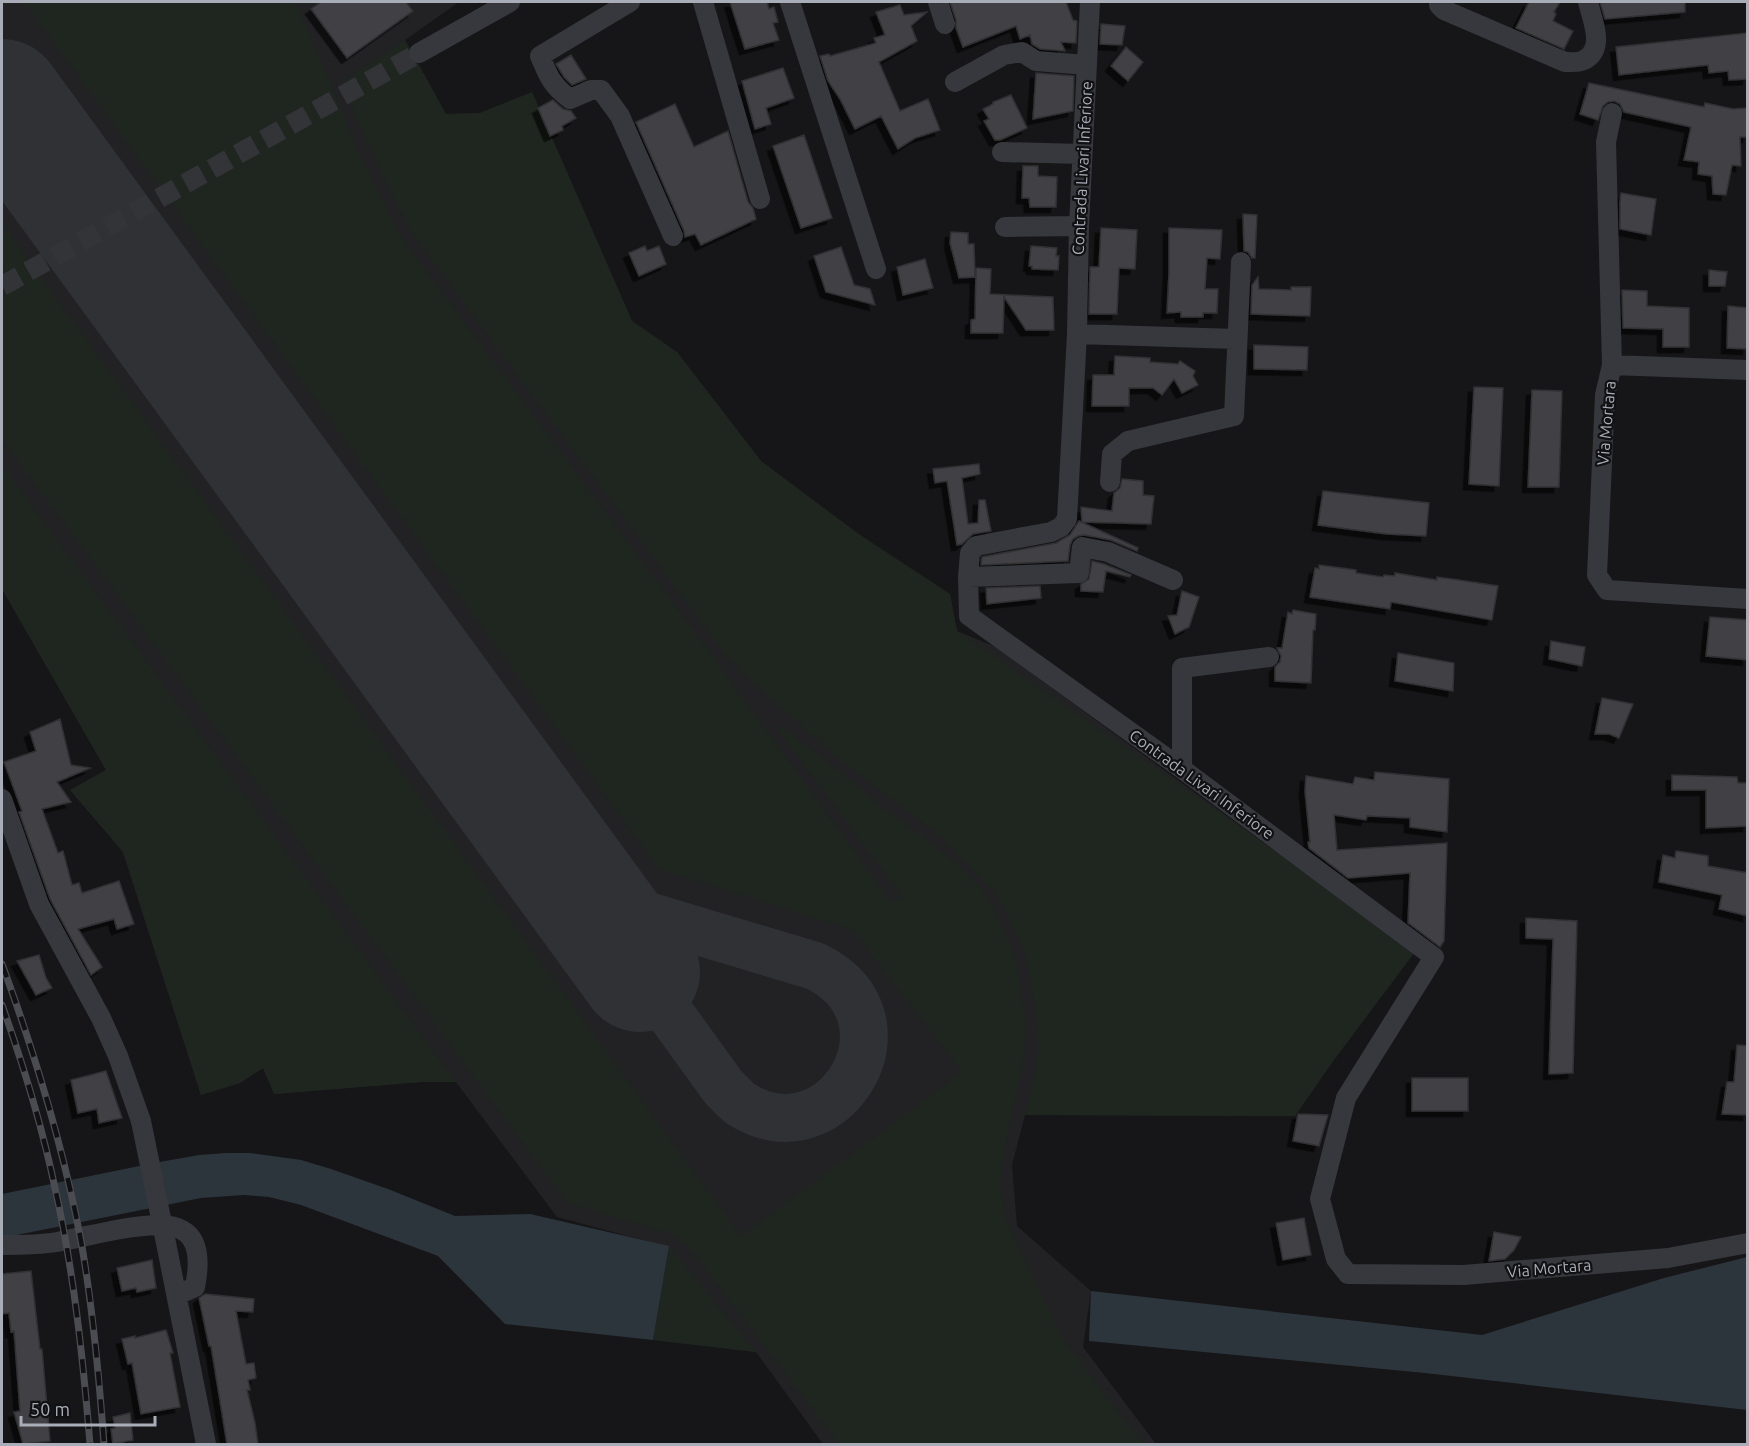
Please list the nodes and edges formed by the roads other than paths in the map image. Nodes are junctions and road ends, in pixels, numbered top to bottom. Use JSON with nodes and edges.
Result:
{"nodes":[{"id":1,"x":510,"y":2,"type":"edge"},
{"id":2,"x":630,"y":2,"type":"edge"},
{"id":3,"x":703,"y":2,"type":"edge"},
{"id":4,"x":790,"y":2,"type":"edge"},
{"id":5,"x":938,"y":2,"type":"edge"},
{"id":6,"x":1090,"y":2,"type":"edge"},
{"id":7,"x":1439,"y":2,"type":"edge"},
{"id":8,"x":1588,"y":2,"type":"edge"},
{"id":9,"x":945,"y":24,"type":"dead end"},
{"id":10,"x":419,"y":52,"type":"tunnel mouth"},
{"id":11,"x":1087,"y":65,"type":"junction"},
{"id":12,"x":955,"y":82,"type":"dead end"},
{"id":13,"x":1612,"y":113,"type":"dead end"},
{"id":14,"x":1002,"y":152,"type":"dead end"},
{"id":15,"x":1082,"y":154,"type":"junction"},
{"id":16,"x":759,"y":199,"type":"dead end"},
{"id":17,"x":1079,"y":226,"type":"junction"},
{"id":18,"x":1005,"y":227,"type":"dead end"},
{"id":19,"x":673,"y":236,"type":"dead end"},
{"id":20,"x":1241,"y":262,"type":"dead end"},
{"id":21,"x":876,"y":269,"type":"dead end"},
{"id":22,"x":1077,"y":334,"type":"junction"},
{"id":23,"x":1236,"y":339,"type":"junction"},
{"id":24,"x":1612,"y":365,"type":"junction"},
{"id":25,"x":1748,"y":370,"type":"edge"},
{"id":26,"x":1110,"y":482,"type":"dead end"},
{"id":27,"x":968,"y":577,"type":"junction"},
{"id":28,"x":1173,"y":580,"type":"dead end"},
{"id":29,"x":1748,"y":599,"type":"edge"},
{"id":30,"x":1269,"y":657,"type":"dead end"},
{"id":31,"x":1182,"y":770,"type":"junction"},
{"id":32,"x":2,"y":799,"type":"edge"},
{"id":33,"x":1748,"y":1243,"type":"edge"},
{"id":34,"x":2,"y":1245,"type":"edge"},
{"id":35,"x":1348,"y":1274,"type":"joint"},
{"id":36,"x":177,"y":1295,"type":"junction"},
{"id":37,"x":206,"y":1444,"type":"edge"}],
"edges":[{"from":1,"to":10,"type":"street"},
{"from":2,"to":19,"type":"street"},
{"from":3,"to":16,"type":"street"},
{"from":4,"to":21,"type":"street"},
{"from":5,"to":9,"type":"street"},
{"from":6,"to":11,"type":"street","name":"Contrada Livari Inferiore"},
{"from":7,"to":8,"type":"street"},
{"from":11,"to":12,"type":"street"},
{"from":11,"to":15,"type":"street","name":"Contrada Livari Inferiore"},
{"from":13,"to":24,"type":"street","name":"Via Mortara"},
{"from":14,"to":15,"type":"street"},
{"from":15,"to":17,"type":"street","name":"Contrada Livari Inferiore"},
{"from":17,"to":18,"type":"street"},
{"from":17,"to":22,"type":"street","name":"Contrada Livari Inferiore"},
{"from":20,"to":23,"type":"street"},
{"from":22,"to":23,"type":"street"},
{"from":22,"to":27,"type":"street","name":"Contrada Livari Inferiore"},
{"from":23,"to":26,"type":"street"},
{"from":24,"to":25,"type":"street"},
{"from":24,"to":29,"type":"street","name":"Via Mortara"},
{"from":27,"to":28,"type":"street"},
{"from":27,"to":31,"type":"street","name":"Contrada Livari Inferiore"},
{"from":30,"to":31,"type":"street"},
{"from":31,"to":35,"type":"street","name":"Contrada Livari Inferiore"},
{"from":32,"to":36,"type":"street","bridge":true},
{"from":33,"to":35,"type":"street","name":"Via Mortara"},
{"from":34,"to":36,"type":"street"},
{"from":36,"to":37,"type":"street"}]}
